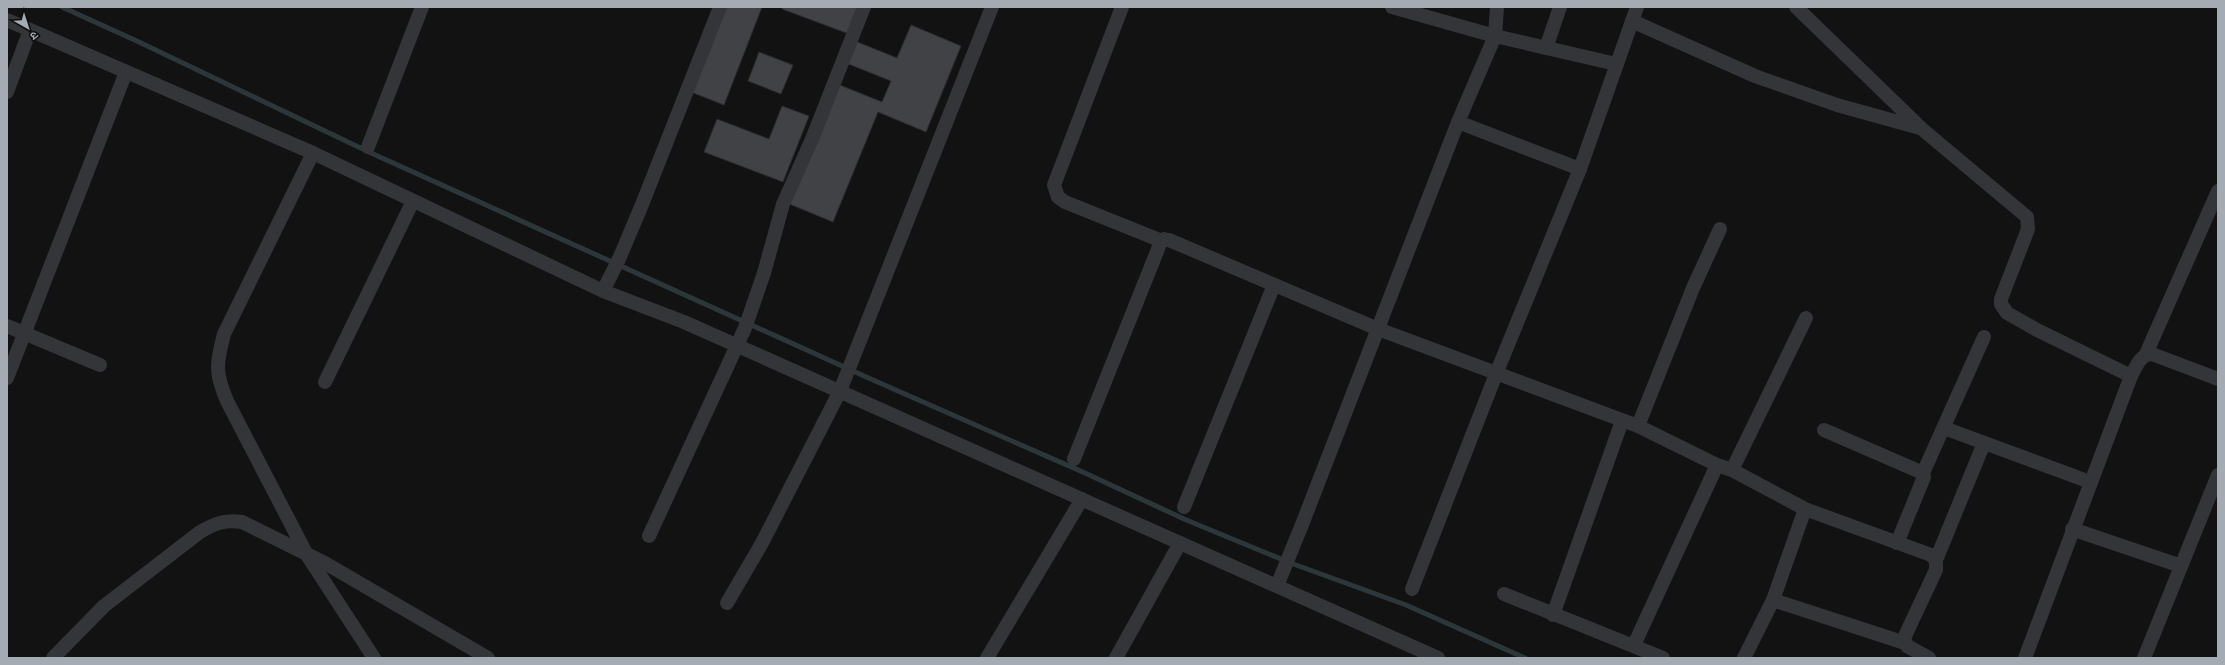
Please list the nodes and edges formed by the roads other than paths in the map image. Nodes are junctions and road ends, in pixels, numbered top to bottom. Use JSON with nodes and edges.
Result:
{"nodes":[{"id":1,"x":422,"y":7,"type":"edge"},
{"id":2,"x":720,"y":7,"type":"edge"},
{"id":3,"x":864,"y":7,"type":"edge"},
{"id":4,"x":992,"y":7,"type":"edge"},
{"id":5,"x":1122,"y":7,"type":"edge"},
{"id":6,"x":1392,"y":7,"type":"edge"},
{"id":7,"x":1497,"y":7,"type":"edge"},
{"id":8,"x":1560,"y":7,"type":"edge"},
{"id":9,"x":1637,"y":7,"type":"edge"},
{"id":10,"x":1796,"y":7,"type":"edge"},
{"id":11,"x":7,"y":20,"type":"edge"},
{"id":12,"x":1632,"y":21,"type":"junction"},
{"id":13,"x":30,"y":30,"type":"junction"},
{"id":14,"x":1495,"y":36,"type":"junction"},
{"id":15,"x":1546,"y":48,"type":"junction"},
{"id":16,"x":1616,"y":64,"type":"junction"},
{"id":17,"x":126,"y":72,"type":"junction"},
{"id":18,"x":7,"y":92,"type":"edge"},
{"id":19,"x":1458,"y":122,"type":"junction"},
{"id":20,"x":1922,"y":129,"type":"junction"},
{"id":21,"x":368,"y":147,"type":"dead end"},
{"id":22,"x":313,"y":153,"type":"junction"},
{"id":23,"x":1580,"y":169,"type":"junction"},
{"id":24,"x":2218,"y":191,"type":"edge"},
{"id":25,"x":413,"y":201,"type":"junction"},
{"id":26,"x":1720,"y":229,"type":"dead end"},
{"id":27,"x":1162,"y":241,"type":"junction"},
{"id":28,"x":1274,"y":285,"type":"junction"},
{"id":29,"x":603,"y":291,"type":"junction"},
{"id":30,"x":1806,"y":318,"type":"dead end"},
{"id":31,"x":7,"y":326,"type":"edge"},
{"id":32,"x":1378,"y":329,"type":"junction"},
{"id":33,"x":25,"y":332,"type":"junction"},
{"id":34,"x":1984,"y":336,"type":"dead end"},
{"id":35,"x":737,"y":346,"type":"junction"},
{"id":36,"x":2146,"y":354,"type":"junction"},
{"id":37,"x":100,"y":365,"type":"dead end"},
{"id":38,"x":1496,"y":374,"type":"junction"},
{"id":39,"x":2131,"y":376,"type":"junction"},
{"id":40,"x":7,"y":378,"type":"edge"},
{"id":41,"x":2218,"y":379,"type":"edge"},
{"id":42,"x":325,"y":382,"type":"dead end"},
{"id":43,"x":842,"y":385,"type":"junction"},
{"id":44,"x":1622,"y":421,"type":"junction"},
{"id":45,"x":1638,"y":426,"type":"junction"},
{"id":46,"x":1944,"y":428,"type":"junction"},
{"id":47,"x":1824,"y":430,"type":"dead end"},
{"id":48,"x":1984,"y":444,"type":"junction"},
{"id":49,"x":1074,"y":459,"type":"dead end"},
{"id":50,"x":1717,"y":465,"type":"junction"},
{"id":51,"x":1732,"y":470,"type":"junction"},
{"id":52,"x":1923,"y":473,"type":"junction"},
{"id":53,"x":2218,"y":475,"type":"edge"},
{"id":54,"x":2090,"y":482,"type":"junction"},
{"id":55,"x":1082,"y":499,"type":"junction"},
{"id":56,"x":1184,"y":507,"type":"dead end"},
{"id":57,"x":1805,"y":509,"type":"junction"},
{"id":58,"x":2072,"y":529,"type":"junction"},
{"id":59,"x":649,"y":536,"type":"dead end"},
{"id":60,"x":1180,"y":543,"type":"junction"},
{"id":61,"x":1897,"y":543,"type":"junction"},
{"id":62,"x":307,"y":554,"type":"junction"},
{"id":63,"x":1936,"y":560,"type":"junction"},
{"id":64,"x":2182,"y":566,"type":"junction"},
{"id":65,"x":1279,"y":580,"type":"junction"},
{"id":66,"x":1412,"y":589,"type":"dead end"},
{"id":67,"x":1504,"y":594,"type":"dead end"},
{"id":68,"x":1773,"y":600,"type":"junction"},
{"id":69,"x":727,"y":603,"type":"dead end"},
{"id":70,"x":1553,"y":614,"type":"junction"},
{"id":71,"x":1905,"y":643,"type":"junction"},
{"id":72,"x":1634,"y":646,"type":"junction"},
{"id":73,"x":53,"y":658,"type":"edge"},
{"id":74,"x":374,"y":658,"type":"edge"},
{"id":75,"x":488,"y":658,"type":"edge"},
{"id":76,"x":987,"y":658,"type":"edge"},
{"id":77,"x":1116,"y":658,"type":"edge"},
{"id":78,"x":1438,"y":658,"type":"edge"},
{"id":79,"x":1663,"y":658,"type":"edge"},
{"id":80,"x":1744,"y":658,"type":"edge"},
{"id":81,"x":1929,"y":658,"type":"edge"},
{"id":82,"x":2025,"y":658,"type":"edge"},
{"id":83,"x":2144,"y":658,"type":"edge"}],
"edges":[{"from":1,"to":21,"type":"street"},
{"from":2,"to":29,"type":"street"},
{"from":3,"to":35,"type":"street"},
{"from":4,"to":43,"type":"street"},
{"from":5,"to":27,"type":"street"},
{"from":6,"to":14,"type":"street"},
{"from":7,"to":14,"type":"street"},
{"from":8,"to":15,"type":"street"},
{"from":9,"to":12,"type":"street"},
{"from":10,"to":20,"type":"street"},
{"from":11,"to":13,"type":"street"},
{"from":12,"to":16,"type":"street"},
{"from":12,"to":20,"type":"street"},
{"from":13,"to":17,"type":"street"},
{"from":13,"to":18,"type":"street"},
{"from":14,"to":15,"type":"street"},
{"from":14,"to":19,"type":"street"},
{"from":15,"to":16,"type":"street"},
{"from":16,"to":23,"type":"street"},
{"from":17,"to":22,"type":"street"},
{"from":17,"to":33,"type":"street"},
{"from":19,"to":23,"type":"street"},
{"from":19,"to":32,"type":"street"},
{"from":20,"to":39,"type":"street"},
{"from":22,"to":25,"type":"street"},
{"from":22,"to":62,"type":"street"},
{"from":23,"to":38,"type":"street"},
{"from":24,"to":36,"type":"street"},
{"from":25,"to":29,"type":"street"},
{"from":25,"to":42,"type":"street"},
{"from":26,"to":45,"type":"street"},
{"from":27,"to":28,"type":"street"},
{"from":27,"to":49,"type":"street"},
{"from":28,"to":32,"type":"street"},
{"from":28,"to":56,"type":"street"},
{"from":29,"to":35,"type":"street"},
{"from":30,"to":51,"type":"street"},
{"from":31,"to":33,"type":"street"},
{"from":32,"to":38,"type":"street"},
{"from":32,"to":65,"type":"street"},
{"from":33,"to":37,"type":"street"},
{"from":33,"to":40,"type":"street"},
{"from":34,"to":46,"type":"street"},
{"from":35,"to":43,"type":"street"},
{"from":35,"to":59,"type":"street"},
{"from":36,"to":39,"type":"street"},
{"from":36,"to":41,"type":"street"},
{"from":38,"to":44,"type":"street"},
{"from":38,"to":66,"type":"street"},
{"from":39,"to":54,"type":"street"},
{"from":43,"to":55,"type":"street"},
{"from":43,"to":69,"type":"street"},
{"from":44,"to":45,"type":"street"},
{"from":44,"to":70,"type":"street"},
{"from":45,"to":50,"type":"street"},
{"from":46,"to":48,"type":"street"},
{"from":46,"to":52,"type":"street"},
{"from":47,"to":52,"type":"street"},
{"from":48,"to":54,"type":"street"},
{"from":48,"to":63,"type":"street"},
{"from":50,"to":51,"type":"street"},
{"from":50,"to":72,"type":"street"},
{"from":51,"to":57,"type":"street"},
{"from":52,"to":61,"type":"street"},
{"from":53,"to":64,"type":"street"},
{"from":54,"to":58,"type":"street"},
{"from":55,"to":60,"type":"street"},
{"from":55,"to":76,"type":"street"},
{"from":57,"to":61,"type":"street"},
{"from":57,"to":68,"type":"street"},
{"from":58,"to":64,"type":"street"},
{"from":58,"to":82,"type":"street"},
{"from":60,"to":65,"type":"street"},
{"from":60,"to":77,"type":"street"},
{"from":61,"to":63,"type":"street"},
{"from":62,"to":73,"type":"street"},
{"from":62,"to":74,"type":"street"},
{"from":62,"to":75,"type":"street"},
{"from":63,"to":71,"type":"street"},
{"from":64,"to":83,"type":"street"},
{"from":65,"to":78,"type":"street"},
{"from":67,"to":70,"type":"street"},
{"from":68,"to":71,"type":"street"},
{"from":68,"to":80,"type":"street"},
{"from":70,"to":72,"type":"street"},
{"from":71,"to":81,"type":"street"},
{"from":72,"to":79,"type":"street"}]}
